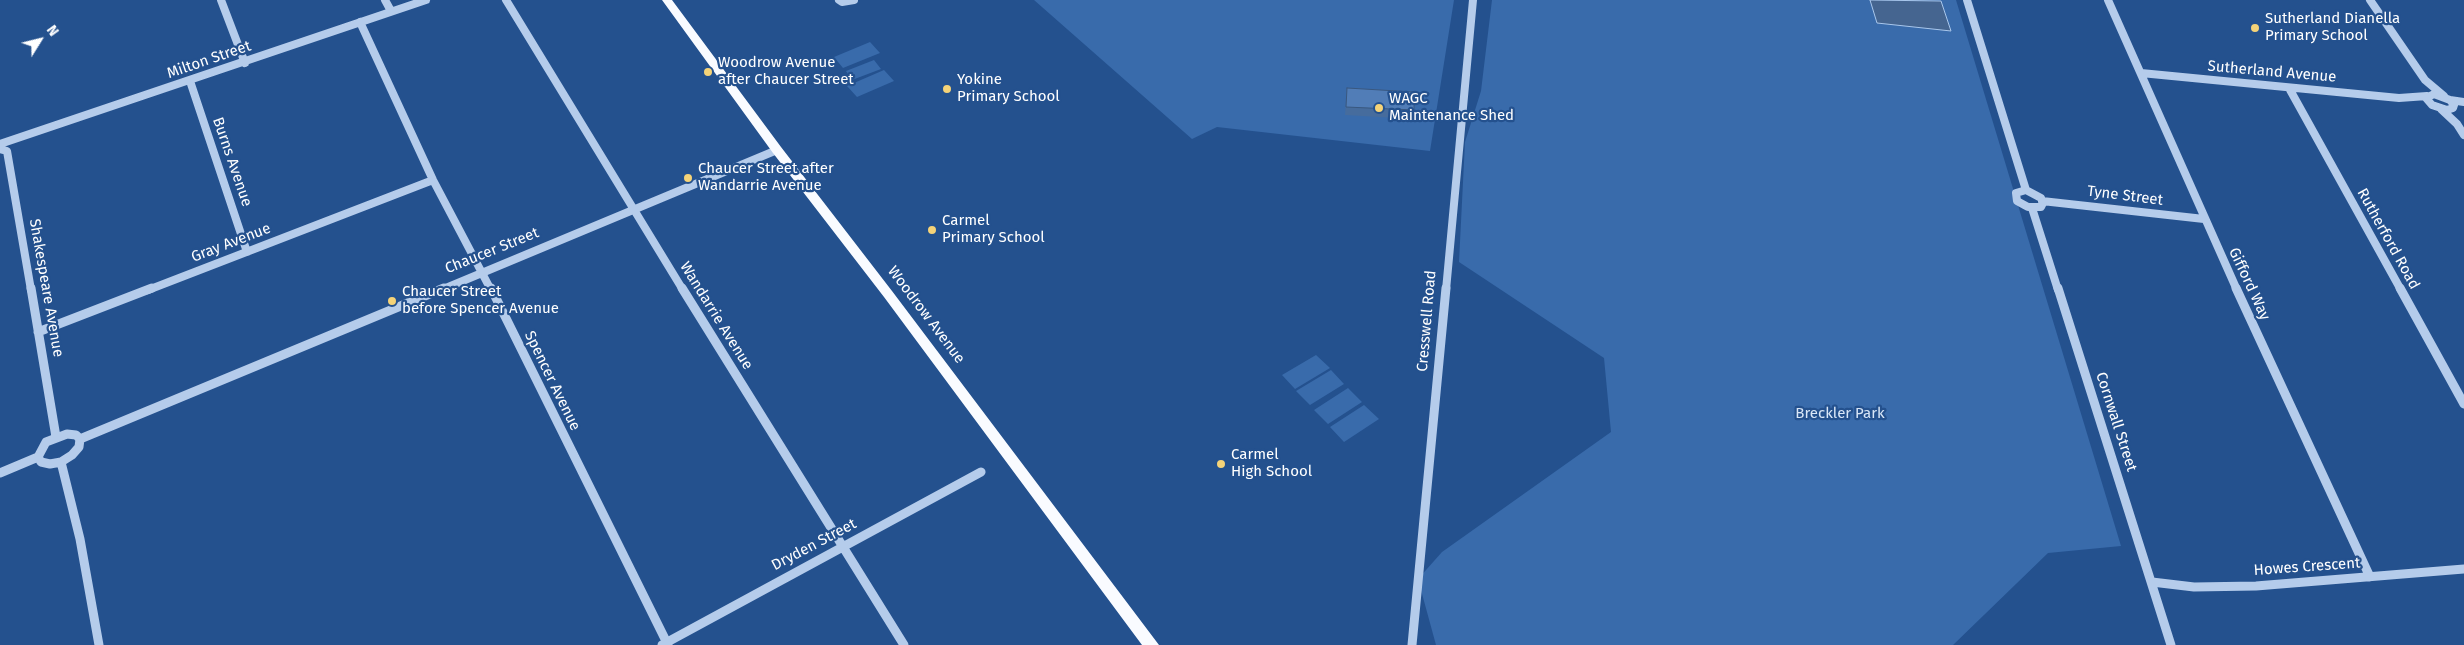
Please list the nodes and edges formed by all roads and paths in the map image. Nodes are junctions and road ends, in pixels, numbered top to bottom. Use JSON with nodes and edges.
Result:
{"nodes":[{"id":1,"x":221,"y":0,"type":"edge"},
{"id":2,"x":385,"y":0,"type":"edge"},
{"id":3,"x":426,"y":0,"type":"edge"},
{"id":4,"x":506,"y":0,"type":"edge"},
{"id":5,"x":854,"y":0,"type":"edge"},
{"id":6,"x":1473,"y":0,"type":"edge"},
{"id":7,"x":1968,"y":0,"type":"edge"},
{"id":8,"x":2108,"y":0,"type":"edge"},
{"id":9,"x":2370,"y":0,"type":"edge"},
{"id":10,"x":841,"y":1,"type":"edge"},
{"id":11,"x":671,"y":2,"type":"edge"},
{"id":12,"x":391,"y":11,"type":"junction"},
{"id":13,"x":360,"y":22,"type":"junction"},
{"id":14,"x":245,"y":63,"type":"junction"},
{"id":15,"x":2141,"y":74,"type":"junction"},
{"id":16,"x":2425,"y":80,"type":"junction"},
{"id":17,"x":190,"y":81,"type":"junction"},
{"id":18,"x":2289,"y":88,"type":"junction"},
{"id":19,"x":2429,"y":95,"type":"junction"},
{"id":20,"x":2399,"y":98,"type":"junction"},
{"id":21,"x":2464,"y":102,"type":"edge"},
{"id":22,"x":2450,"y":103,"type":"junction"},
{"id":23,"x":2436,"y":107,"type":"junction"},
{"id":24,"x":2464,"y":107,"type":"edge"},
{"id":25,"x":2457,"y":124,"type":"junction"},
{"id":26,"x":2464,"y":135,"type":"edge"},
{"id":27,"x":0,"y":144,"type":"edge"},
{"id":28,"x":0,"y":149,"type":"edge"},
{"id":29,"x":777,"y":150,"type":"junction"},
{"id":30,"x":433,"y":180,"type":"junction"},
{"id":31,"x":2026,"y":190,"type":"junction"},
{"id":32,"x":2042,"y":200,"type":"junction"},
{"id":33,"x":2032,"y":208,"type":"junction"},
{"id":34,"x":633,"y":209,"type":"junction"},
{"id":35,"x":2204,"y":219,"type":"junction"},
{"id":36,"x":247,"y":252,"type":"junction"},
{"id":37,"x":482,"y":271,"type":"junction"},
{"id":38,"x":38,"y":332,"type":"junction"},
{"id":39,"x":2464,"y":404,"type":"edge"},
{"id":40,"x":56,"y":437,"type":"junction"},
{"id":41,"x":80,"y":439,"type":"junction"},
{"id":42,"x":38,"y":457,"type":"junction"},
{"id":43,"x":61,"y":462,"type":"junction"},
{"id":44,"x":981,"y":472,"type":"dead end"},
{"id":45,"x":0,"y":473,"type":"edge"},
{"id":46,"x":843,"y":547,"type":"junction"},
{"id":47,"x":2464,"y":569,"type":"edge"},
{"id":48,"x":2370,"y":577,"type":"junction"},
{"id":49,"x":2152,"y":582,"type":"junction"},
{"id":50,"x":665,"y":644,"type":"edge"},
{"id":51,"x":99,"y":645,"type":"edge"},
{"id":52,"x":904,"y":645,"type":"edge"},
{"id":53,"x":1151,"y":645,"type":"edge"},
{"id":54,"x":1412,"y":645,"type":"edge"},
{"id":55,"x":2171,"y":645,"type":"edge"}],
"edges":[{"from":1,"to":14,"type":"street"},
{"from":2,"to":12,"type":"street"},
{"from":3,"to":12,"type":"street","name":"Milton Street"},
{"from":4,"to":34,"type":"street","name":"Wandarrie Avenue"},
{"from":5,"to":10,"type":"street"},
{"from":6,"to":54,"type":"street","name":"Cresswell Road"},
{"from":7,"to":31,"type":"street"},
{"from":8,"to":15,"type":"street","name":"Gifford Way"},
{"from":9,"to":16,"type":"street"},
{"from":11,"to":29,"type":"main road","name":"Woodrow Avenue"},
{"from":12,"to":13,"type":"street","name":"Milton Street"},
{"from":13,"to":14,"type":"street","name":"Milton Street"},
{"from":13,"to":30,"type":"street","name":"Spencer Avenue"},
{"from":14,"to":17,"type":"street","name":"Milton Street"},
{"from":15,"to":18,"type":"street","name":"Sutherland Avenue"},
{"from":15,"to":35,"type":"street","name":"Gifford Way"},
{"from":16,"to":19,"type":"street"},
{"from":16,"to":22,"type":"street"},
{"from":17,"to":27,"type":"street","name":"Milton Street"},
{"from":17,"to":36,"type":"street","name":"Burns Avenue"},
{"from":18,"to":20,"type":"street","name":"Sutherland Avenue"},
{"from":18,"to":39,"type":"street","name":"Rutherford Road"},
{"from":19,"to":20,"type":"street","name":"Sutherland Avenue"},
{"from":19,"to":22,"type":"street","name":"Sutherland Avenue"},
{"from":19,"to":23,"type":"street"},
{"from":20,"to":23,"type":"street","name":"Sutherland Avenue"},
{"from":21,"to":22,"type":"street"},
{"from":22,"to":23,"type":"street"},
{"from":22,"to":24,"type":"street"},
{"from":22,"to":25,"type":"street"},
{"from":23,"to":25,"type":"street"},
{"from":25,"to":26,"type":"street"},
{"from":28,"to":38,"type":"street","name":"Shakespeare Avenue"},
{"from":29,"to":34,"type":"street","name":"Chaucer Street"},
{"from":29,"to":53,"type":"main road","name":"Woodrow Avenue"},
{"from":30,"to":36,"type":"street","name":"Gray Avenue"},
{"from":30,"to":37,"type":"street","name":"Spencer Avenue"},
{"from":31,"to":32,"type":"street"},
{"from":31,"to":33,"type":"street"},
{"from":32,"to":33,"type":"street"},
{"from":32,"to":35,"type":"street","name":"Tyne Street"},
{"from":33,"to":49,"type":"street","name":"Cornwall Street"},
{"from":34,"to":37,"type":"street","name":"Chaucer Street"},
{"from":34,"to":46,"type":"street","name":"Wandarrie Avenue"},
{"from":35,"to":48,"type":"street","name":"Gifford Way"},
{"from":36,"to":38,"type":"street","name":"Gray Avenue"},
{"from":37,"to":41,"type":"street","name":"Chaucer Street"},
{"from":37,"to":50,"type":"street","name":"Spencer Avenue"},
{"from":38,"to":40,"type":"street","name":"Shakespeare Avenue"},
{"from":40,"to":41,"type":"street"},
{"from":40,"to":42,"type":"street"},
{"from":41,"to":43,"type":"street"},
{"from":42,"to":43,"type":"street"},
{"from":42,"to":45,"type":"street"},
{"from":43,"to":51,"type":"street"},
{"from":44,"to":46,"type":"street","name":"Dryden Street"},
{"from":46,"to":50,"type":"street","name":"Dryden Street"},
{"from":46,"to":52,"type":"street","name":"Wandarrie Avenue"},
{"from":47,"to":48,"type":"street","name":"Howes Crescent"},
{"from":48,"to":49,"type":"street","name":"Howes Crescent"},
{"from":49,"to":55,"type":"street","name":"Cornwall Street"}]}
